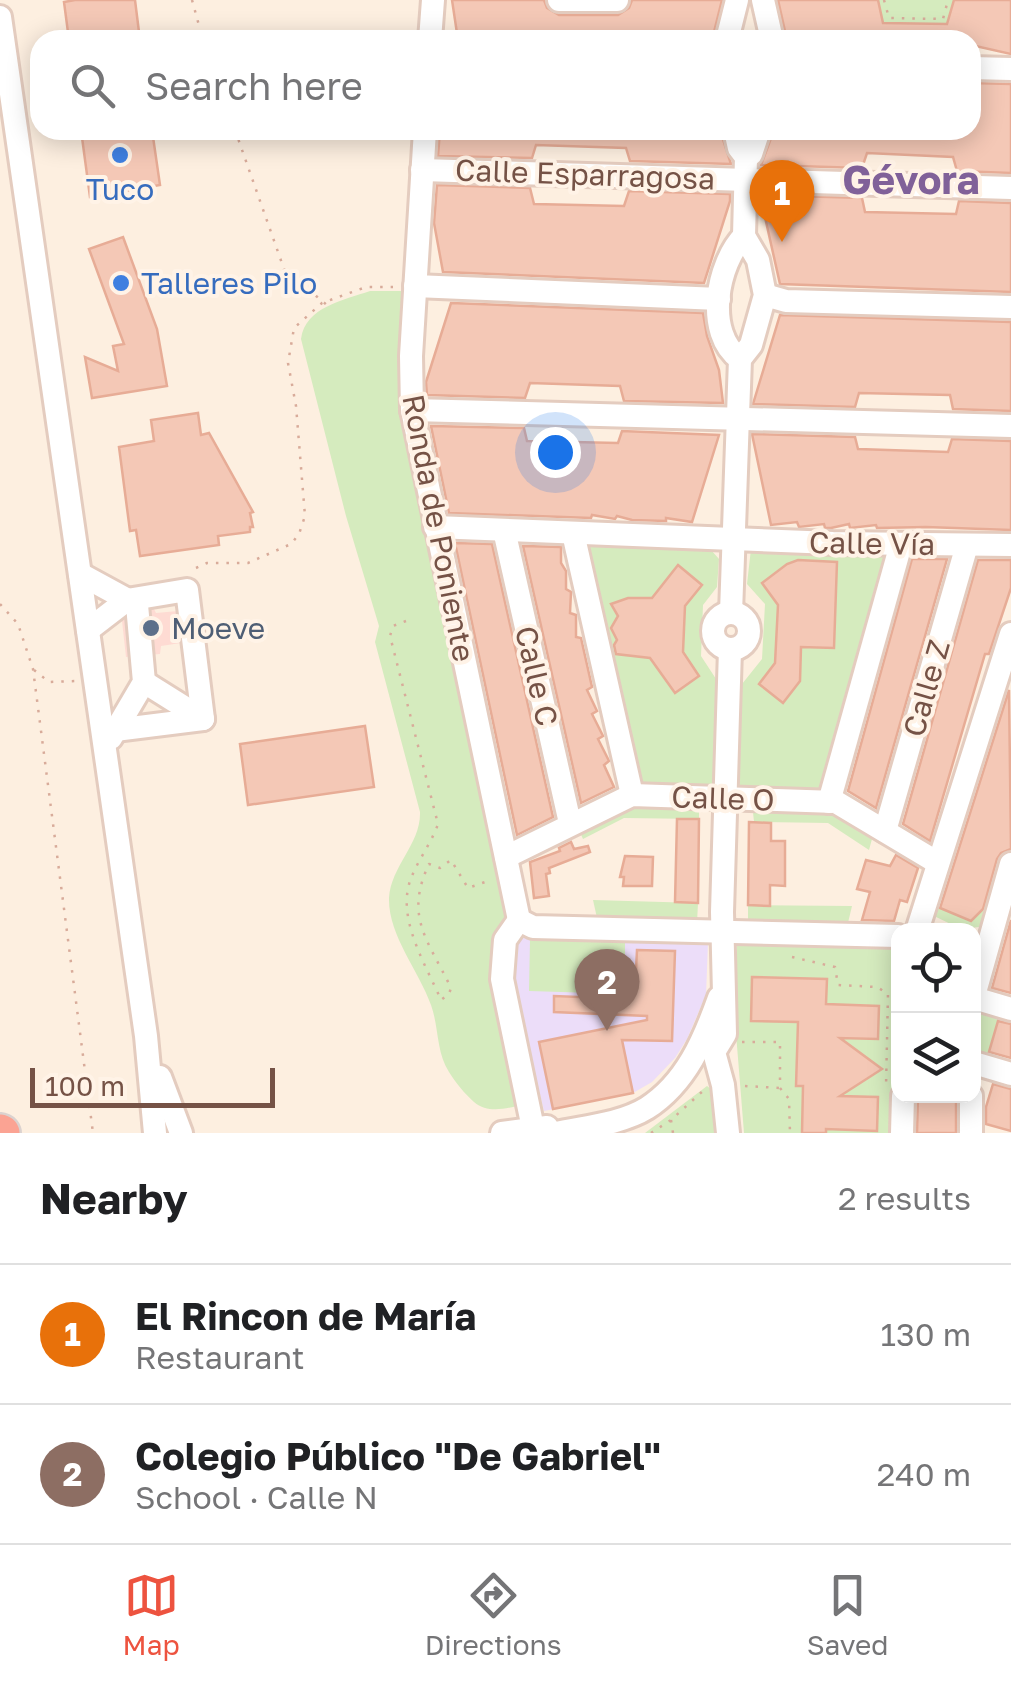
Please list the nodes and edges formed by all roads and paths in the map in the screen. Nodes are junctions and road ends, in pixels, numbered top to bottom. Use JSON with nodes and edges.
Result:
{"nodes":[{"id":1,"x":192,"y":0,"type":"edge"},
{"id":2,"x":433,"y":0,"type":"edge"},
{"id":3,"x":559,"y":0,"type":"edge"},
{"id":4,"x":617,"y":0,"type":"edge"},
{"id":5,"x":737,"y":0,"type":"edge"},
{"id":6,"x":764,"y":0,"type":"edge"},
{"id":7,"x":884,"y":0,"type":"edge"},
{"id":8,"x":948,"y":0,"type":"edge"},
{"id":9,"x":0,"y":17,"type":"edge"},
{"id":10,"x":200,"y":30,"type":"edge"},
{"id":11,"x":431,"y":30,"type":"edge"},
{"id":12,"x":730,"y":30,"type":"edge"},
{"id":13,"x":770,"y":30,"type":"edge"},
{"id":14,"x":981,"y":68,"type":"edge"},
{"id":15,"x":1011,"y":70,"type":"edge"},
{"id":16,"x":239,"y":140,"type":"edge"},
{"id":17,"x":424,"y":140,"type":"edge"},
{"id":18,"x":737,"y":140,"type":"edge"},
{"id":19,"x":756,"y":140,"type":"edge"},
{"id":20,"x":747,"y":168,"type":"junction"},
{"id":21,"x":422,"y":170,"type":"junction"},
{"id":22,"x":1011,"y":188,"type":"edge"},
{"id":23,"x":744,"y":236,"type":"junction"},
{"id":24,"x":415,"y":286,"type":"junction"},
{"id":25,"x":764,"y":295,"type":"junction"},
{"id":26,"x":719,"y":299,"type":"junction"},
{"id":27,"x":328,"y":306,"type":"dead end"},
{"id":28,"x":1011,"y":307,"type":"edge"},
{"id":29,"x":740,"y":359,"type":"junction"},
{"id":30,"x":412,"y":410,"type":"junction"},
{"id":31,"x":738,"y":418,"type":"junction"},
{"id":32,"x":1011,"y":426,"type":"edge"},
{"id":33,"x":435,"y":527,"type":"junction"},
{"id":34,"x":504,"y":530,"type":"junction"},
{"id":35,"x":573,"y":533,"type":"junction"},
{"id":36,"x":734,"y":540,"type":"junction"},
{"id":37,"x":901,"y":544,"type":"junction"},
{"id":38,"x":1011,"y":544,"type":"edge"},
{"id":39,"x":967,"y":545,"type":"junction"},
{"id":40,"x":196,"y":568,"type":"dead end"},
{"id":41,"x":80,"y":574,"type":"junction"},
{"id":42,"x":126,"y":600,"type":"junction"},
{"id":43,"x":0,"y":604,"type":"edge"},
{"id":44,"x":406,"y":621,"type":"dead end"},
{"id":45,"x":88,"y":630,"type":"junction"},
{"id":46,"x":1011,"y":634,"type":"edge"},
{"id":47,"x":33,"y":669,"type":"junction"},
{"id":48,"x":94,"y":676,"type":"junction"},
{"id":49,"x":144,"y":682,"type":"junction"},
{"id":50,"x":1001,"y":700,"type":"edge"},
{"id":51,"x":204,"y":719,"type":"junction"},
{"id":52,"x":110,"y":740,"type":"junction"},
{"id":53,"x":632,"y":795,"type":"junction"},
{"id":54,"x":728,"y":798,"type":"junction"},
{"id":55,"x":829,"y":802,"type":"junction"},
{"id":56,"x":570,"y":823,"type":"junction"},
{"id":57,"x":885,"y":831,"type":"junction"},
{"id":58,"x":506,"y":856,"type":"junction"},
{"id":59,"x":938,"y":863,"type":"junction"},
{"id":60,"x":1010,"y":874,"type":"edge"},
{"id":61,"x":519,"y":920,"type":"junction"},
{"id":62,"x":920,"y":923,"type":"edge"},
{"id":63,"x":891,"y":930,"type":"edge"},
{"id":64,"x":722,"y":931,"type":"junction"},
{"id":65,"x":990,"y":943,"type":"edge"},
{"id":66,"x":792,"y":956,"type":"dead end"},
{"id":67,"x":981,"y":973,"type":"edge"},
{"id":68,"x":981,"y":999,"type":"edge"},
{"id":69,"x":1011,"y":1009,"type":"edge"},
{"id":70,"x":146,"y":1036,"type":"junction"},
{"id":71,"x":891,"y":1044,"type":"edge"},
{"id":72,"x":981,"y":1065,"type":"edge"},
{"id":73,"x":713,"y":1066,"type":"junction"},
{"id":74,"x":1011,"y":1074,"type":"edge"},
{"id":75,"x":780,"y":1088,"type":"junction"},
{"id":76,"x":896,"y":1103,"type":"edge"},
{"id":77,"x":973,"y":1103,"type":"edge"},
{"id":78,"x":671,"y":1120,"type":"junction"},
{"id":79,"x":541,"y":1131,"type":"edge"},
{"id":80,"x":976,"y":1132,"type":"edge"},
{"id":81,"x":93,"y":1133,"type":"edge"},
{"id":82,"x":156,"y":1133,"type":"edge"},
{"id":83,"x":181,"y":1133,"type":"edge"},
{"id":84,"x":502,"y":1133,"type":"edge"},
{"id":85,"x":651,"y":1133,"type":"edge"},
{"id":86,"x":673,"y":1133,"type":"edge"},
{"id":87,"x":728,"y":1133,"type":"edge"},
{"id":88,"x":790,"y":1133,"type":"edge"},
{"id":89,"x":902,"y":1133,"type":"edge"}],
"edges":[{"from":1,"to":10,"type":"path"},
{"from":2,"to":11,"type":"street"},
{"from":3,"to":4,"type":"street"},
{"from":5,"to":12,"type":"street"},
{"from":6,"to":13,"type":"street"},
{"from":7,"to":8,"type":"path"},
{"from":9,"to":41,"type":"street"},
{"from":14,"to":15,"type":"street"},
{"from":16,"to":27,"type":"path"},
{"from":17,"to":21,"type":"street","name":"Ronda de Poniente"},
{"from":18,"to":20,"type":"street"},
{"from":19,"to":20,"type":"street"},
{"from":20,"to":21,"type":"street","name":"Calle Esparragosa"},
{"from":20,"to":22,"type":"street","name":"Calle Esparragosa"},
{"from":20,"to":23,"type":"street"},
{"from":21,"to":24,"type":"street","name":"Ronda de Poniente"},
{"from":23,"to":25,"type":"street"},
{"from":23,"to":26,"type":"street"},
{"from":24,"to":26,"type":"street"},
{"from":24,"to":30,"type":"street","name":"Ronda de Poniente"},
{"from":24,"to":40,"type":"path"},
{"from":25,"to":28,"type":"street"},
{"from":25,"to":29,"type":"street"},
{"from":26,"to":29,"type":"street"},
{"from":29,"to":31,"type":"street"},
{"from":30,"to":31,"type":"street"},
{"from":30,"to":33,"type":"street","name":"Ronda de Poniente"},
{"from":31,"to":32,"type":"street"},
{"from":31,"to":36,"type":"street"},
{"from":33,"to":34,"type":"street","name":"Calle Vía"},
{"from":33,"to":58,"type":"street","name":"Ronda de Poniente"},
{"from":34,"to":35,"type":"street","name":"Calle Vía"},
{"from":34,"to":56,"type":"street","name":"Calle C"},
{"from":35,"to":36,"type":"street","name":"Calle Vía"},
{"from":35,"to":53,"type":"street"},
{"from":36,"to":37,"type":"street","name":"Calle Vía"},
{"from":36,"to":54,"type":"street"},
{"from":37,"to":39,"type":"street","name":"Calle Vía"},
{"from":37,"to":55,"type":"street"},
{"from":38,"to":39,"type":"street","name":"Calle Vía"},
{"from":39,"to":57,"type":"street","name":"Calle Z"},
{"from":41,"to":42,"type":"street"},
{"from":41,"to":45,"type":"street"},
{"from":42,"to":45,"type":"street"},
{"from":42,"to":49,"type":"street"},
{"from":42,"to":51,"type":"street"},
{"from":43,"to":47,"type":"path"},
{"from":44,"to":58,"type":"path"},
{"from":45,"to":48,"type":"street"},
{"from":46,"to":50,"type":"street"},
{"from":47,"to":48,"type":"path"},
{"from":47,"to":81,"type":"path"},
{"from":48,"to":52,"type":"street"},
{"from":49,"to":51,"type":"street"},
{"from":49,"to":52,"type":"street"},
{"from":50,"to":59,"type":"street"},
{"from":51,"to":52,"type":"street"},
{"from":52,"to":70,"type":"street"},
{"from":53,"to":54,"type":"street","name":"Calle O"},
{"from":53,"to":56,"type":"street","name":"Calle O"},
{"from":54,"to":55,"type":"street","name":"Calle O"},
{"from":54,"to":64,"type":"street"},
{"from":55,"to":57,"type":"street","name":"Calle O"},
{"from":56,"to":58,"type":"street","name":"Calle O"},
{"from":57,"to":59,"type":"street","name":"Calle O"},
{"from":58,"to":61,"type":"street","name":"Ronda de Poniente"},
{"from":59,"to":62,"type":"street"},
{"from":60,"to":65,"type":"street"},
{"from":61,"to":64,"type":"street"},
{"from":61,"to":79,"type":"street"},
{"from":63,"to":64,"type":"street"},
{"from":64,"to":73,"type":"street"},
{"from":65,"to":67,"type":"street"},
{"from":66,"to":71,"type":"path"},
{"from":68,"to":69,"type":"street"},
{"from":70,"to":82,"type":"street"},
{"from":70,"to":83,"type":"street"},
{"from":72,"to":74,"type":"street"},
{"from":73,"to":75,"type":"path"},
{"from":73,"to":75,"type":"path"},
{"from":73,"to":78,"type":"path"},
{"from":73,"to":79,"type":"street"},
{"from":73,"to":87,"type":"street"},
{"from":75,"to":88,"type":"path"},
{"from":76,"to":89,"type":"street"},
{"from":77,"to":80,"type":"street"},
{"from":78,"to":85,"type":"path"},
{"from":78,"to":86,"type":"path"},
{"from":79,"to":84,"type":"street"}]}
